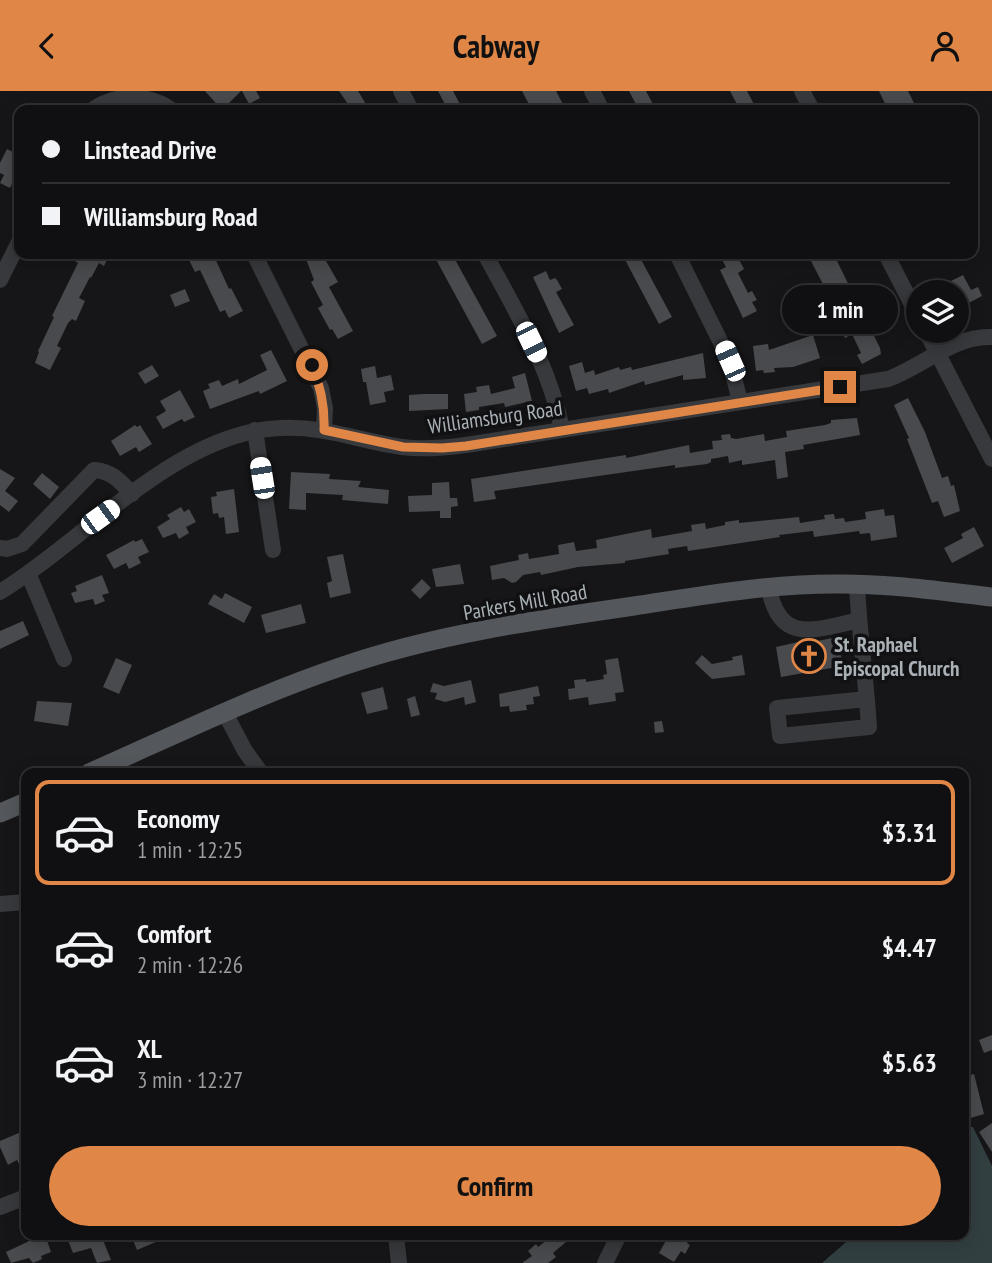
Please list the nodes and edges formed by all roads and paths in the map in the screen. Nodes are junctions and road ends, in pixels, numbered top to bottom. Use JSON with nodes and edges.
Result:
{"nodes":[{"id":1,"x":103,"y":105,"type":"edge"},
{"id":2,"x":161,"y":105,"type":"edge"},
{"id":3,"x":14,"y":252,"type":"edge"},
{"id":4,"x":257,"y":259,"type":"edge"},
{"id":5,"x":488,"y":259,"type":"edge"},
{"id":6,"x":679,"y":259,"type":"edge"},
{"id":7,"x":889,"y":259,"type":"edge"},
{"id":8,"x":0,"y":280,"type":"edge"},
{"id":9,"x":906,"y":293,"type":"edge"},
{"id":10,"x":992,"y":337,"type":"edge"},
{"id":11,"x":932,"y":343,"type":"edge"},
{"id":12,"x":938,"y":355,"type":"junction"},
{"id":13,"x":740,"y":403,"type":"junction"},
{"id":14,"x":255,"y":430,"type":"junction"},
{"id":15,"x":324,"y":430,"type":"junction"},
{"id":16,"x":562,"y":430,"type":"junction"},
{"id":17,"x":992,"y":459,"type":"edge"},
{"id":18,"x":132,"y":494,"type":"junction"},
{"id":19,"x":0,"y":548,"type":"edge"},
{"id":20,"x":273,"y":550,"type":"dead end"},
{"id":21,"x":27,"y":573,"type":"junction"},
{"id":22,"x":857,"y":585,"type":"junction"},
{"id":23,"x":769,"y":588,"type":"junction"},
{"id":24,"x":0,"y":592,"type":"edge"},
{"id":25,"x":992,"y":597,"type":"edge"},
{"id":26,"x":859,"y":621,"type":"junction"},
{"id":27,"x":64,"y":659,"type":"dead end"},
{"id":28,"x":867,"y":699,"type":"junction"},
{"id":29,"x":225,"y":713,"type":"junction"},
{"id":30,"x":100,"y":768,"type":"edge"},
{"id":31,"x":257,"y":768,"type":"edge"},
{"id":32,"x":21,"y":803,"type":"edge"},
{"id":33,"x":0,"y":813,"type":"edge"},
{"id":34,"x":21,"y":902,"type":"edge"},
{"id":35,"x":0,"y":904,"type":"edge"},
{"id":36,"x":21,"y":1199,"type":"edge"},
{"id":37,"x":0,"y":1207,"type":"edge"},
{"id":38,"x":397,"y":1240,"type":"edge"},
{"id":39,"x":616,"y":1240,"type":"edge"},
{"id":40,"x":399,"y":1263,"type":"edge"},
{"id":41,"x":605,"y":1263,"type":"edge"}],
"edges":[{"from":1,"to":2,"type":"street"},
{"from":3,"to":8,"type":"street"},
{"from":4,"to":15,"type":"street"},
{"from":5,"to":16,"type":"street"},
{"from":6,"to":13,"type":"street"},
{"from":7,"to":9,"type":"street"},
{"from":10,"to":12,"type":"street","name":"Williamsburg Road"},
{"from":11,"to":12,"type":"street"},
{"from":12,"to":13,"type":"street","name":"Williamsburg Road"},
{"from":12,"to":17,"type":"street"},
{"from":13,"to":16,"type":"street","name":"Williamsburg Road"},
{"from":14,"to":15,"type":"street","name":"Williamsburg Road"},
{"from":14,"to":18,"type":"street","name":"Williamsburg Road"},
{"from":14,"to":20,"type":"street"},
{"from":15,"to":16,"type":"street","name":"Williamsburg Road"},
{"from":18,"to":19,"type":"street"},
{"from":18,"to":21,"type":"street","name":"Williamsburg Road"},
{"from":21,"to":24,"type":"street","name":"Williamsburg Road"},
{"from":21,"to":27,"type":"street"},
{"from":22,"to":23,"type":"main road","name":"Parkers Mill Road"},
{"from":22,"to":25,"type":"main road","name":"Parkers Mill Road"},
{"from":22,"to":26,"type":"street"},
{"from":23,"to":26,"type":"street"},
{"from":23,"to":29,"type":"main road","name":"Parkers Mill Road"},
{"from":26,"to":28,"type":"street"},
{"from":28,"to":28,"type":"street"},
{"from":29,"to":30,"type":"main road","name":"Parkers Mill Road"},
{"from":29,"to":31,"type":"street"},
{"from":32,"to":33,"type":"main road"},
{"from":34,"to":35,"type":"street"},
{"from":36,"to":37,"type":"street"},
{"from":38,"to":40,"type":"street"},
{"from":39,"to":41,"type":"street"}]}
